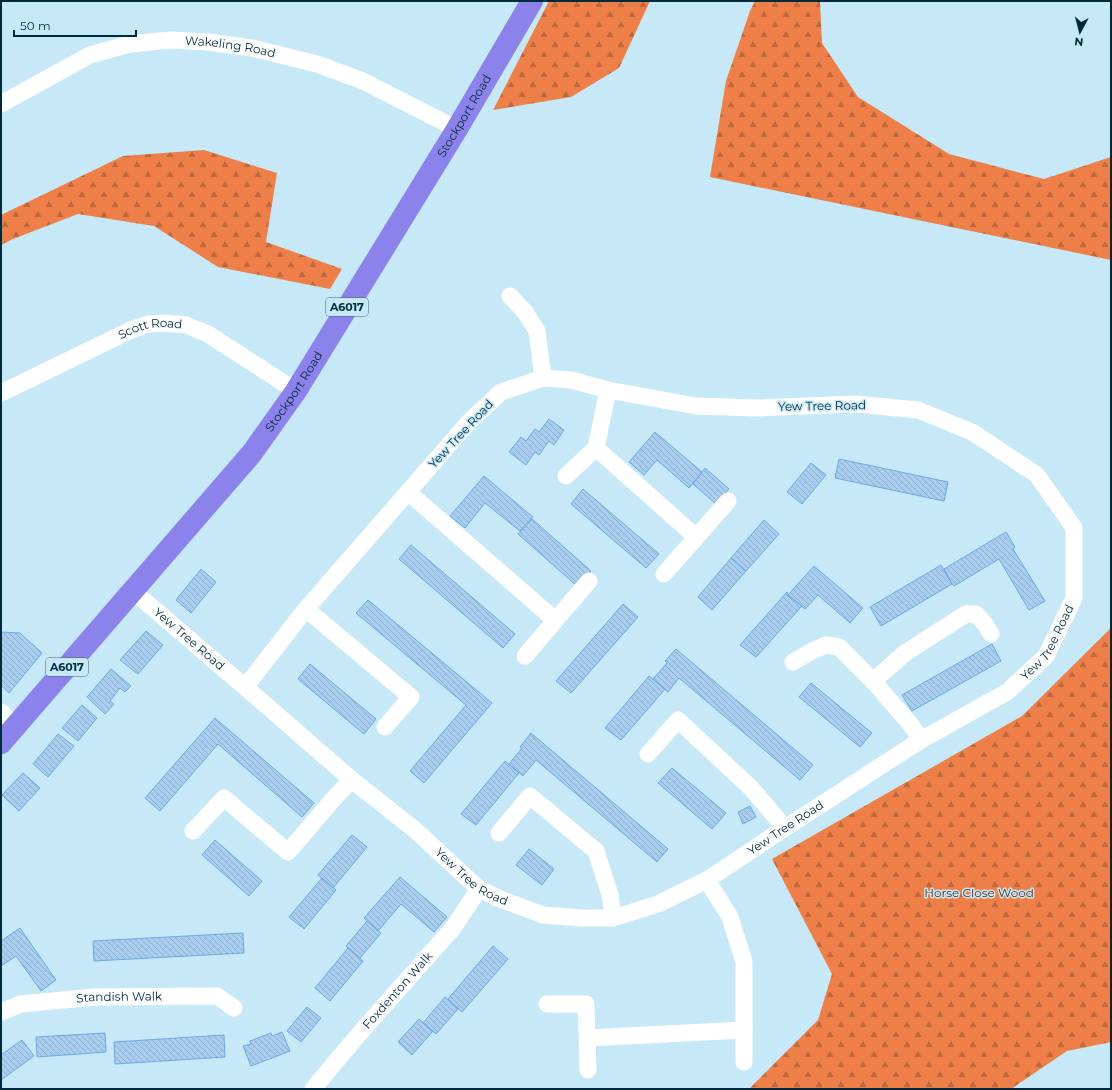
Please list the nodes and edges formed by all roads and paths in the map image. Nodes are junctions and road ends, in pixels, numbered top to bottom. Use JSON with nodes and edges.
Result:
{"nodes":[{"id":1,"x":532,"y":1,"type":"edge"},
{"id":2,"x":1,"y":104,"type":"edge"},
{"id":3,"x":458,"y":129,"type":"junction"},
{"id":4,"x":510,"y":296,"type":"dead end"},
{"id":5,"x":543,"y":378,"type":"junction"},
{"id":6,"x":608,"y":390,"type":"junction"},
{"id":7,"x":296,"y":391,"type":"junction"},
{"id":8,"x":1,"y":393,"type":"edge"},
{"id":9,"x":596,"y":448,"type":"junction"},
{"id":10,"x":566,"y":476,"type":"dead end"},
{"id":11,"x":408,"y":492,"type":"junction"},
{"id":12,"x":728,"y":501,"type":"dead end"},
{"id":13,"x":696,"y":537,"type":"junction"},
{"id":14,"x":664,"y":574,"type":"dead end"},
{"id":15,"x":589,"y":581,"type":"dead end"},
{"id":16,"x":133,"y":591,"type":"junction"},
{"id":17,"x":306,"y":609,"type":"junction"},
{"id":18,"x":555,"y":620,"type":"junction"},
{"id":19,"x":991,"y":634,"type":"dead end"},
{"id":20,"x":525,"y":656,"type":"dead end"},
{"id":21,"x":793,"y":662,"type":"dead end"},
{"id":22,"x":873,"y":681,"type":"junction"},
{"id":23,"x":245,"y":687,"type":"junction"},
{"id":24,"x":8,"y":719,"type":"edge"},
{"id":25,"x":385,"y":727,"type":"dead end"},
{"id":26,"x":921,"y":740,"type":"junction"},
{"id":27,"x":1,"y":743,"type":"edge"},
{"id":28,"x":648,"y":754,"type":"dead end"},
{"id":29,"x":352,"y":780,"type":"junction"},
{"id":30,"x":785,"y":828,"type":"junction"},
{"id":31,"x":193,"y":832,"type":"dead end"},
{"id":32,"x":499,"y":833,"type":"dead end"},
{"id":33,"x":707,"y":880,"type":"junction"},
{"id":34,"x":479,"y":889,"type":"junction"},
{"id":35,"x":613,"y":918,"type":"junction"},
{"id":36,"x":547,"y":1004,"type":"dead end"},
{"id":37,"x":234,"y":1008,"type":"dead end"},
{"id":38,"x":1,"y":1012,"type":"edge"},
{"id":39,"x":744,"y":1030,"type":"junction"},
{"id":40,"x":587,"y":1038,"type":"junction"},
{"id":41,"x":744,"y":1062,"type":"dead end"},
{"id":42,"x":588,"y":1070,"type":"dead end"},
{"id":43,"x":313,"y":1089,"type":"edge"}],
"edges":[{"from":1,"to":3,"type":"highway","name":"Stockport Road","number":"A6017"},
{"from":2,"to":3,"type":"street","name":"Wakeling Road"},
{"from":3,"to":7,"type":"highway","name":"Stockport Road","number":"A6017"},
{"from":4,"to":5,"type":"street"},
{"from":5,"to":6,"type":"street","name":"Yew Tree Road"},
{"from":5,"to":11,"type":"street","name":"Yew Tree Road"},
{"from":6,"to":9,"type":"street"},
{"from":6,"to":26,"type":"street","name":"Yew Tree Road"},
{"from":7,"to":8,"type":"street","name":"Scott Road"},
{"from":7,"to":16,"type":"highway","name":"Stockport Road","number":"A6017"},
{"from":9,"to":10,"type":"street"},
{"from":9,"to":13,"type":"street"},
{"from":11,"to":17,"type":"street","name":"Yew Tree Road"},
{"from":11,"to":18,"type":"street"},
{"from":12,"to":13,"type":"street"},
{"from":13,"to":14,"type":"street"},
{"from":15,"to":18,"type":"street"},
{"from":16,"to":23,"type":"street","name":"Yew Tree Road"},
{"from":16,"to":24,"type":"highway","name":"Stockport Road","number":"A6017"},
{"from":17,"to":23,"type":"street","name":"Yew Tree Road"},
{"from":17,"to":25,"type":"street"},
{"from":18,"to":20,"type":"street"},
{"from":19,"to":22,"type":"street"},
{"from":21,"to":22,"type":"street"},
{"from":22,"to":26,"type":"street"},
{"from":23,"to":29,"type":"street","name":"Yew Tree Road"},
{"from":24,"to":27,"type":"highway","name":"Stockport Road","number":"A6017"},
{"from":26,"to":30,"type":"street","name":"Yew Tree Road"},
{"from":28,"to":30,"type":"street"},
{"from":29,"to":31,"type":"street"},
{"from":29,"to":34,"type":"street","name":"Yew Tree Road"},
{"from":30,"to":33,"type":"street","name":"Yew Tree Road"},
{"from":32,"to":35,"type":"street"},
{"from":33,"to":35,"type":"street","name":"Yew Tree Road"},
{"from":33,"to":39,"type":"street"},
{"from":34,"to":35,"type":"street","name":"Yew Tree Road"},
{"from":34,"to":43,"type":"street","name":"Foxdenton Walk"},
{"from":36,"to":40,"type":"street"},
{"from":37,"to":38,"type":"street","name":"Standish Walk"},
{"from":39,"to":40,"type":"street"},
{"from":39,"to":41,"type":"street"},
{"from":40,"to":42,"type":"street"}]}
